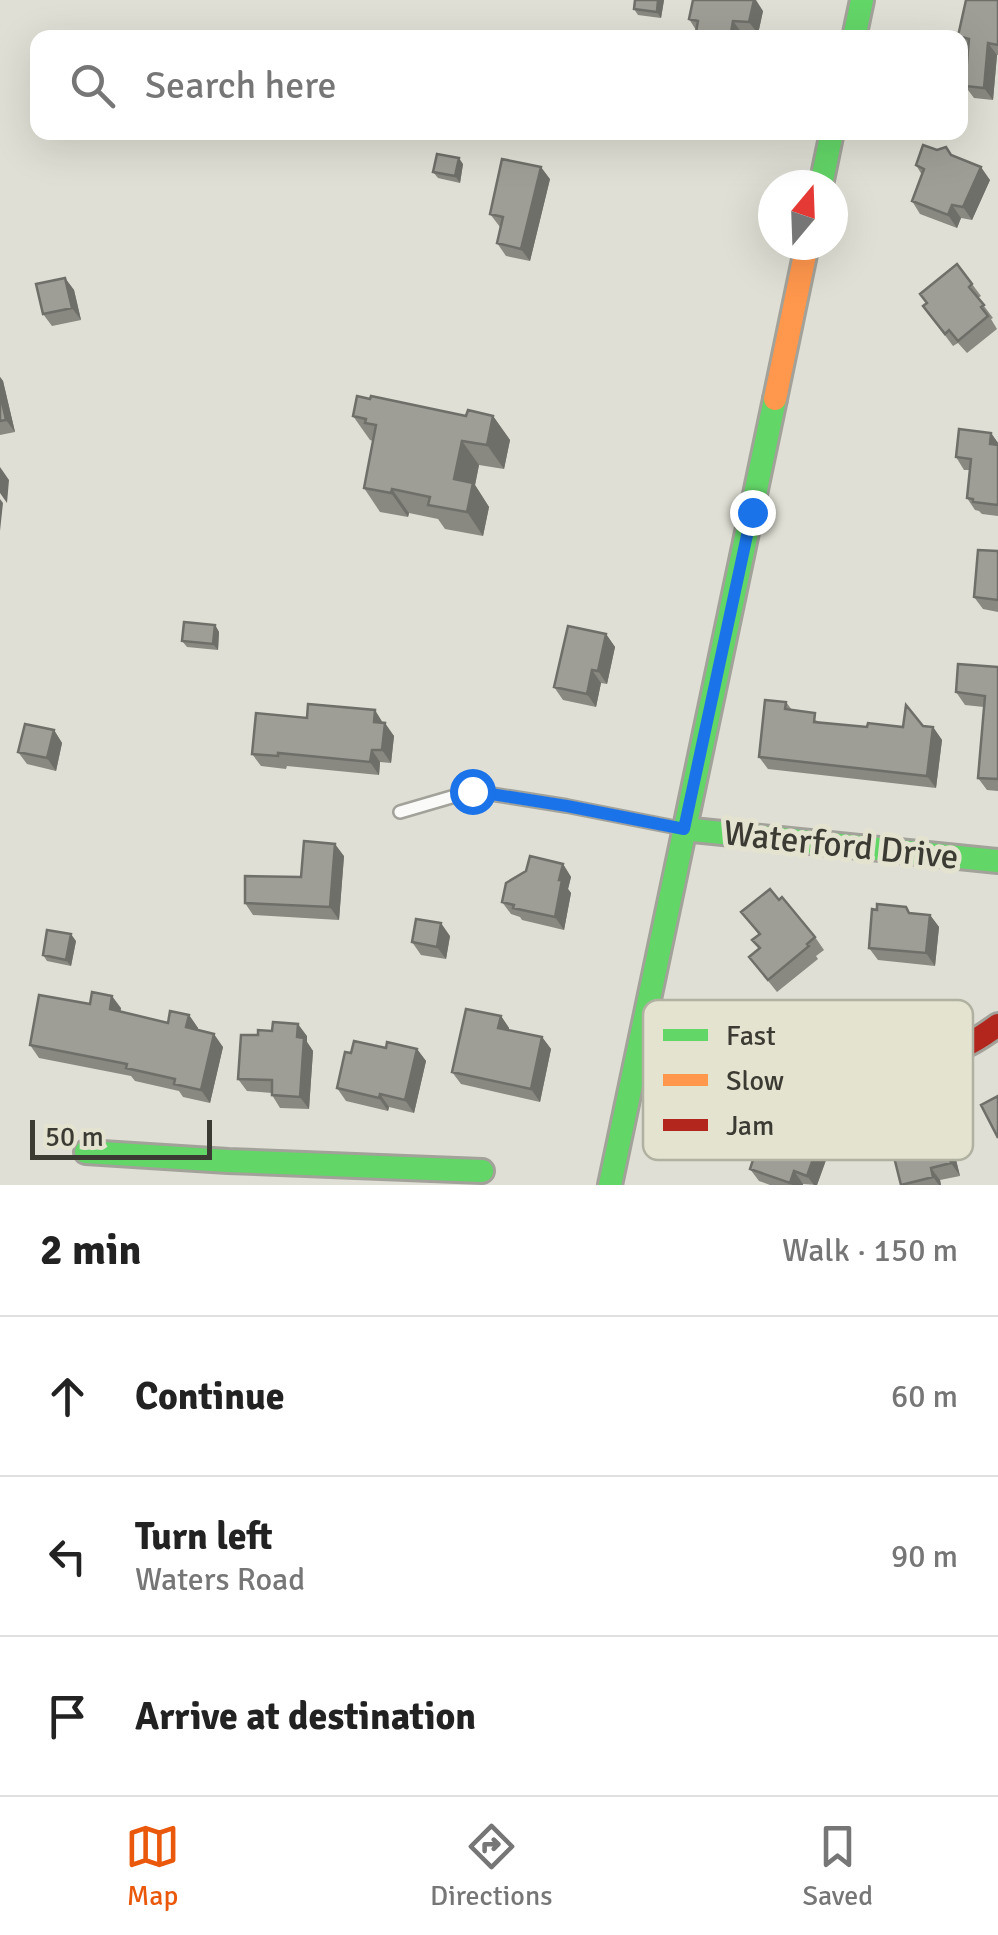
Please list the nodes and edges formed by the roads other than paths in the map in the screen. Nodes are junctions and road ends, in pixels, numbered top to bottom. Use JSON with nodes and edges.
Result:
{"nodes":[{"id":1,"x":862,"y":0,"type":"edge"},
{"id":2,"x":856,"y":30,"type":"edge"},
{"id":3,"x":830,"y":140,"type":"edge"},
{"id":4,"x":824,"y":170,"type":"edge"},
{"id":5,"x":805,"y":260,"type":"edge"},
{"id":6,"x":400,"y":812,"type":"dead end"},
{"id":7,"x":684,"y":829,"type":"junction"},
{"id":8,"x":998,"y":861,"type":"edge"},
{"id":9,"x":648,"y":1000,"type":"edge"},
{"id":10,"x":998,"y":1025,"type":"edge"},
{"id":11,"x":643,"y":1026,"type":"edge"},
{"id":12,"x":973,"y":1041,"type":"edge"},
{"id":13,"x":86,"y":1152,"type":"dead end"},
{"id":14,"x":482,"y":1171,"type":"dead end"},
{"id":15,"x":610,"y":1185,"type":"edge"}],
"edges":[{"from":1,"to":2,"type":"street"},
{"from":3,"to":4,"type":"street"},
{"from":5,"to":7,"type":"street"},
{"from":6,"to":7,"type":"lane"},
{"from":7,"to":8,"type":"street","name":"Waterford Drive"},
{"from":7,"to":9,"type":"street"},
{"from":10,"to":12,"type":"street"},
{"from":11,"to":15,"type":"street"},
{"from":13,"to":14,"type":"street"}]}
